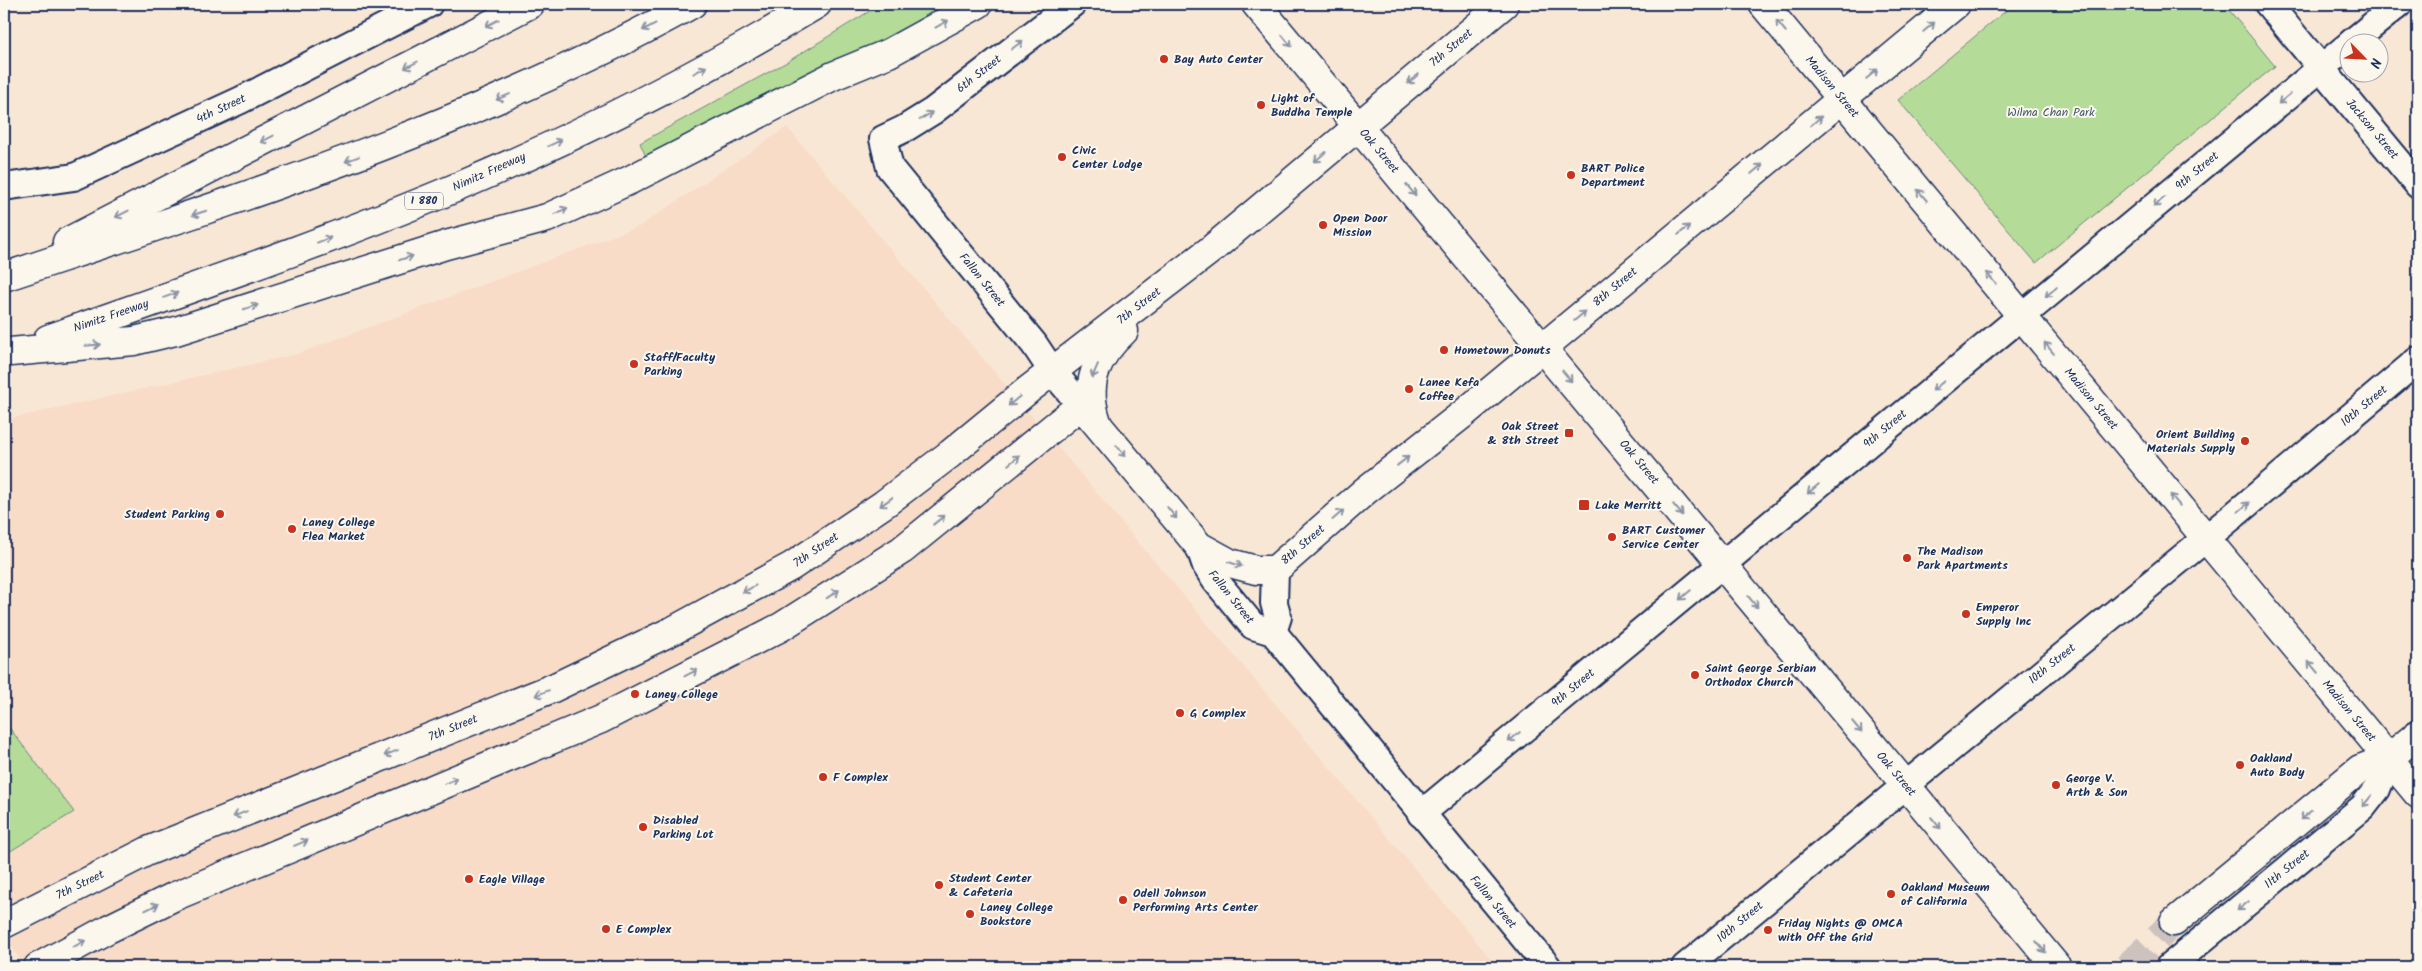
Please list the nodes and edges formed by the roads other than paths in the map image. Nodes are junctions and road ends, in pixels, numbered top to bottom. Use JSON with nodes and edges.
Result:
{"nodes":[{"id":1,"x":429,"y":4,"type":"edge"},
{"id":2,"x":530,"y":4,"type":"edge"},
{"id":3,"x":692,"y":4,"type":"edge"},
{"id":4,"x":817,"y":4,"type":"edge"},
{"id":5,"x":978,"y":4,"type":"edge"},
{"id":6,"x":1072,"y":4,"type":"edge"},
{"id":7,"x":1256,"y":4,"type":"edge"},
{"id":8,"x":1504,"y":4,"type":"edge"},
{"id":9,"x":1763,"y":4,"type":"edge"},
{"id":10,"x":1956,"y":4,"type":"edge"},
{"id":11,"x":2268,"y":4,"type":"edge"},
{"id":12,"x":2400,"y":4,"type":"edge"},
{"id":13,"x":2365,"y":32,"type":"edge"},
{"id":14,"x":2340,"y":52,"type":"edge"},
{"id":15,"x":2322,"y":68,"type":"junction"},
{"id":16,"x":1842,"y":99,"type":"junction"},
{"id":17,"x":1357,"y":125,"type":"junction"},
{"id":18,"x":883,"y":139,"type":"joint"},
{"id":19,"x":2418,"y":184,"type":"edge"},
{"id":20,"x":4,"y":187,"type":"edge"},
{"id":21,"x":1213,"y":248,"type":"junction"},
{"id":22,"x":4,"y":276,"type":"edge"},
{"id":23,"x":2022,"y":316,"type":"junction"},
{"id":24,"x":1542,"y":347,"type":"junction"},
{"id":25,"x":7,"y":353,"type":"edge"},
{"id":26,"x":2418,"y":360,"type":"edge"},
{"id":27,"x":1052,"y":371,"type":"junction"},
{"id":28,"x":1089,"y":413,"type":"junction"},
{"id":29,"x":2206,"y":538,"type":"junction"},
{"id":30,"x":1199,"y":546,"type":"junction"},
{"id":31,"x":1722,"y":564,"type":"junction"},
{"id":32,"x":1275,"y":570,"type":"junction"},
{"id":33,"x":1273,"y":632,"type":"junction"},
{"id":34,"x":2418,"y":734,"type":"edge"},
{"id":35,"x":2389,"y":758,"type":"junction"},
{"id":36,"x":1905,"y":785,"type":"junction"},
{"id":37,"x":2418,"y":794,"type":"edge"},
{"id":38,"x":1421,"y":814,"type":"junction"},
{"id":39,"x":11,"y":919,"type":"edge"},
{"id":40,"x":2174,"y":922,"type":"tunnel mouth"},
{"id":41,"x":44,"y":964,"type":"edge"},
{"id":42,"x":1548,"y":967,"type":"edge"},
{"id":43,"x":1685,"y":967,"type":"edge"},
{"id":44,"x":2058,"y":967,"type":"edge"},
{"id":45,"x":2169,"y":967,"type":"edge"}],
"edges":[{"from":1,"to":20,"type":"street","name":"4th Street"},
{"from":2,"to":22,"type":"main road","one_way":true},
{"from":3,"to":22,"type":"main road","one_way":true},
{"from":25,"to":4,"type":"main road","name":"Nimitz Freeway","number":"I 880","one_way":true},
{"from":25,"to":5,"type":"main road","one_way":true},
{"from":18,"to":6,"type":"street","name":"6th Street","one_way":true},
{"from":7,"to":17,"type":"main road","name":"Oak Street","one_way":true},
{"from":8,"to":17,"type":"main road","name":"7th Street","one_way":true},
{"from":16,"to":9,"type":"main road","name":"Madison Street","one_way":true},
{"from":16,"to":10,"type":"main road","name":"8th Street","one_way":true},
{"from":11,"to":15,"type":"street","name":"Jackson Street"},
{"from":12,"to":13,"type":"street","name":"9th Street"},
{"from":14,"to":15,"type":"street","name":"9th Street"},
{"from":15,"to":19,"type":"street","name":"Jackson Street"},
{"from":15,"to":23,"type":"street","name":"9th Street","one_way":true},
{"from":23,"to":16,"type":"main road","name":"Madison Street","one_way":true},
{"from":24,"to":16,"type":"main road","name":"8th Street","one_way":true},
{"from":17,"to":21,"type":"main road","name":"7th Street","one_way":true},
{"from":17,"to":24,"type":"main road","name":"Oak Street","one_way":true},
{"from":18,"to":27,"type":"street","name":"Fallon Street"},
{"from":21,"to":27,"type":"main road","name":"7th Street"},
{"from":21,"to":28,"type":"main road","one_way":true},
{"from":29,"to":23,"type":"main road","name":"Madison Street","one_way":true},
{"from":23,"to":31,"type":"street","name":"9th Street","one_way":true},
{"from":24,"to":31,"type":"main road","name":"Oak Street","one_way":true},
{"from":32,"to":24,"type":"main road","name":"8th Street","one_way":true},
{"from":29,"to":26,"type":"street","name":"10th Street","one_way":true},
{"from":27,"to":28,"type":"street","name":"Fallon Street"},
{"from":27,"to":39,"type":"main road","name":"7th Street","one_way":true},
{"from":28,"to":30,"type":"main road","name":"Fallon Street","one_way":true},
{"from":41,"to":28,"type":"main road","one_way":true},
{"from":35,"to":29,"type":"main road","name":"Madison Street","one_way":true},
{"from":29,"to":36,"type":"street","name":"10th Street"},
{"from":30,"to":32,"type":"main road","name":"8th Street","one_way":true},
{"from":30,"to":33,"type":"street","name":"Fallon Street"},
{"from":31,"to":36,"type":"main road","name":"Oak Street","one_way":true},
{"from":31,"to":38,"type":"street","name":"9th Street","one_way":true},
{"from":32,"to":33,"type":"street","name":"8th Street"},
{"from":33,"to":38,"type":"street","name":"Fallon Street"},
{"from":34,"to":35,"type":"main road","name":"11th Street"},
{"from":35,"to":37,"type":"main road","name":"Madison Street"},
{"from":35,"to":40,"type":"main road","name":"11th Street","one_way":true},
{"from":35,"to":45,"type":"street","name":"11th Street","one_way":true},
{"from":36,"to":43,"type":"street","name":"10th Street"},
{"from":36,"to":44,"type":"main road","name":"Oak Street","one_way":true},
{"from":38,"to":42,"type":"street","name":"Fallon Street"}]}
